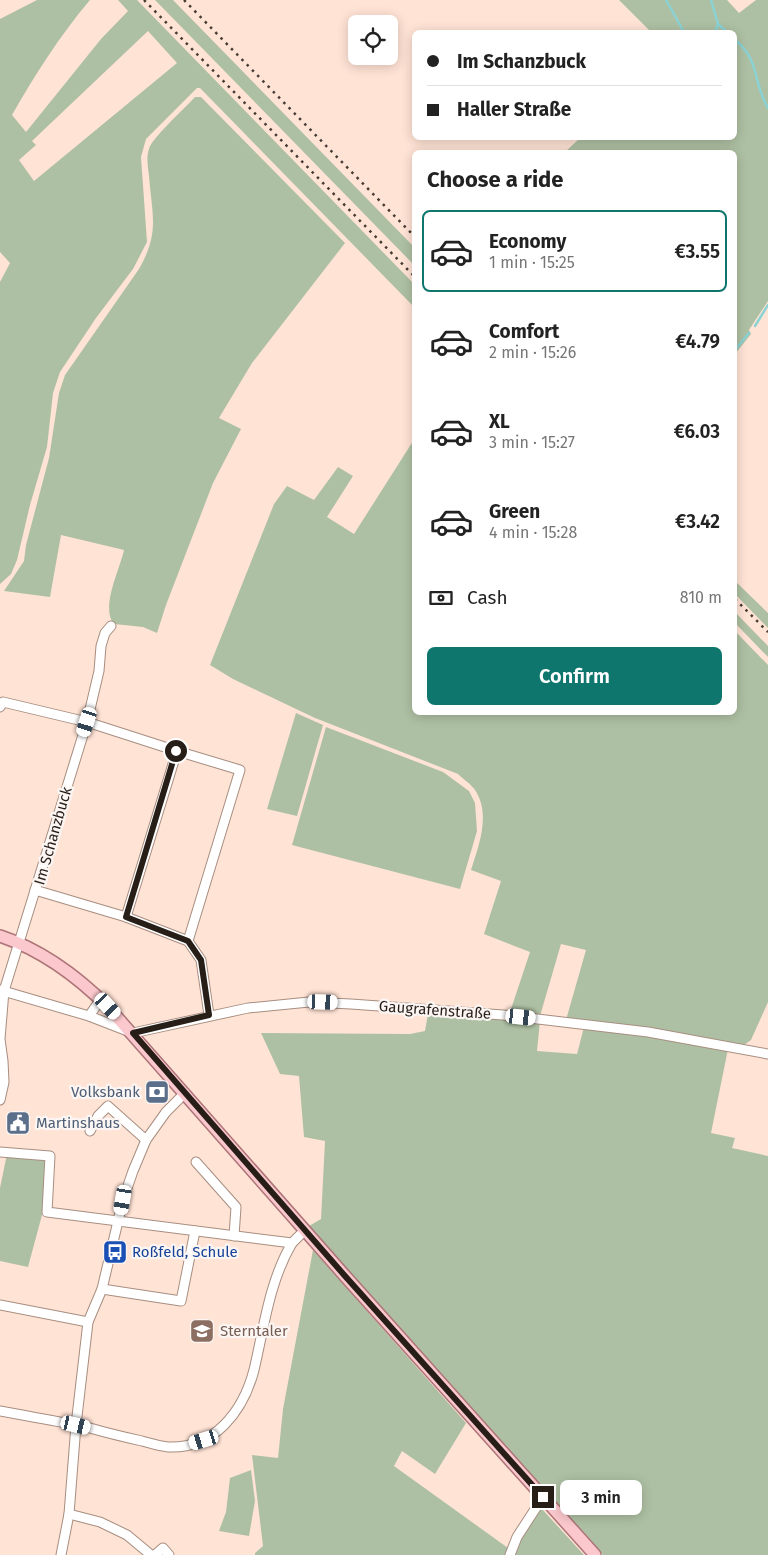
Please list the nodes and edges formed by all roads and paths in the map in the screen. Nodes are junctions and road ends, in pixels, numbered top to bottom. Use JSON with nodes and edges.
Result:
{"nodes":[{"id":1,"x":111,"y":626,"type":"dead end"},
{"id":2,"x":1,"y":705,"type":"edge"},
{"id":3,"x":87,"y":722,"type":"junction"},
{"id":4,"x":176,"y":751,"type":"junction"},
{"id":5,"x":35,"y":890,"type":"junction"},
{"id":6,"x":126,"y":917,"type":"junction"},
{"id":7,"x":0,"y":936,"type":"edge"},
{"id":8,"x":188,"y":941,"type":"junction"},
{"id":9,"x":19,"y":942,"type":"junction"},
{"id":10,"x":2,"y":990,"type":"edge"},
{"id":11,"x":101,"y":999,"type":"junction"},
{"id":12,"x":209,"y":1015,"type":"junction"},
{"id":13,"x":89,"y":1016,"type":"junction"},
{"id":14,"x":133,"y":1033,"type":"junction"},
{"id":15,"x":768,"y":1054,"type":"edge"},
{"id":16,"x":2,"y":1060,"type":"edge"},
{"id":17,"x":185,"y":1093,"type":"junction"},
{"id":18,"x":0,"y":1100,"type":"edge"},
{"id":19,"x":90,"y":1131,"type":"dead end"},
{"id":20,"x":146,"y":1140,"type":"junction"},
{"id":21,"x":0,"y":1152,"type":"edge"},
{"id":22,"x":196,"y":1162,"type":"dead end"},
{"id":23,"x":119,"y":1221,"type":"junction"},
{"id":24,"x":305,"y":1230,"type":"junction"},
{"id":25,"x":195,"y":1231,"type":"junction"},
{"id":26,"x":234,"y":1236,"type":"junction"},
{"id":27,"x":292,"y":1243,"type":"junction"},
{"id":28,"x":102,"y":1289,"type":"junction"},
{"id":29,"x":0,"y":1305,"type":"edge"},
{"id":30,"x":88,"y":1322,"type":"junction"},
{"id":31,"x":0,"y":1411,"type":"edge"},
{"id":32,"x":76,"y":1425,"type":"junction"},
{"id":33,"x":543,"y":1497,"type":"junction"},
{"id":34,"x":69,"y":1514,"type":"junction"},
{"id":35,"x":61,"y":1555,"type":"edge"},
{"id":36,"x":151,"y":1555,"type":"edge"},
{"id":37,"x":155,"y":1555,"type":"edge"},
{"id":38,"x":170,"y":1555,"type":"edge"},
{"id":39,"x":510,"y":1555,"type":"edge"},
{"id":40,"x":595,"y":1555,"type":"edge"}],
"edges":[{"from":1,"to":3,"type":"street","name":"Im Schanzbuck"},
{"from":2,"to":3,"type":"street"},
{"from":3,"to":4,"type":"street"},
{"from":3,"to":5,"type":"street","name":"Im Schanzbuck"},
{"from":4,"to":6,"type":"street"},
{"from":4,"to":8,"type":"street"},
{"from":5,"to":6,"type":"street","name":"Im Schanzbuck"},
{"from":5,"to":9,"type":"street"},
{"from":6,"to":8,"type":"street","name":"Im Schanzbuck"},
{"from":7,"to":9,"type":"main road"},
{"from":8,"to":12,"type":"street"},
{"from":9,"to":10,"type":"street"},
{"from":9,"to":11,"type":"main road"},
{"from":10,"to":13,"type":"street"},
{"from":10,"to":16,"type":"street"},
{"from":11,"to":13,"type":"street"},
{"from":11,"to":14,"type":"main road"},
{"from":12,"to":14,"type":"street","name":"Gaugrafenstraße"},
{"from":12,"to":15,"type":"street","name":"Gaugrafenstraße"},
{"from":13,"to":14,"type":"street"},
{"from":14,"to":17,"type":"main road"},
{"from":16,"to":18,"type":"street"},
{"from":17,"to":20,"type":"street"},
{"from":17,"to":24,"type":"main road"},
{"from":19,"to":20,"type":"street"},
{"from":20,"to":23,"type":"street"},
{"from":21,"to":23,"type":"street"},
{"from":22,"to":26,"type":"street"},
{"from":23,"to":25,"type":"street"},
{"from":23,"to":28,"type":"street"},
{"from":24,"to":27,"type":"street"},
{"from":24,"to":33,"type":"main road"},
{"from":25,"to":26,"type":"street"},
{"from":25,"to":28,"type":"street"},
{"from":26,"to":27,"type":"street"},
{"from":27,"to":32,"type":"street"},
{"from":28,"to":30,"type":"street"},
{"from":29,"to":30,"type":"street"},
{"from":30,"to":32,"type":"street"},
{"from":31,"to":32,"type":"street"},
{"from":32,"to":34,"type":"street"},
{"from":33,"to":39,"type":"street"},
{"from":33,"to":40,"type":"main road"},
{"from":34,"to":35,"type":"street"},
{"from":34,"to":36,"type":"street"},
{"from":37,"to":38,"type":"street"}]}
